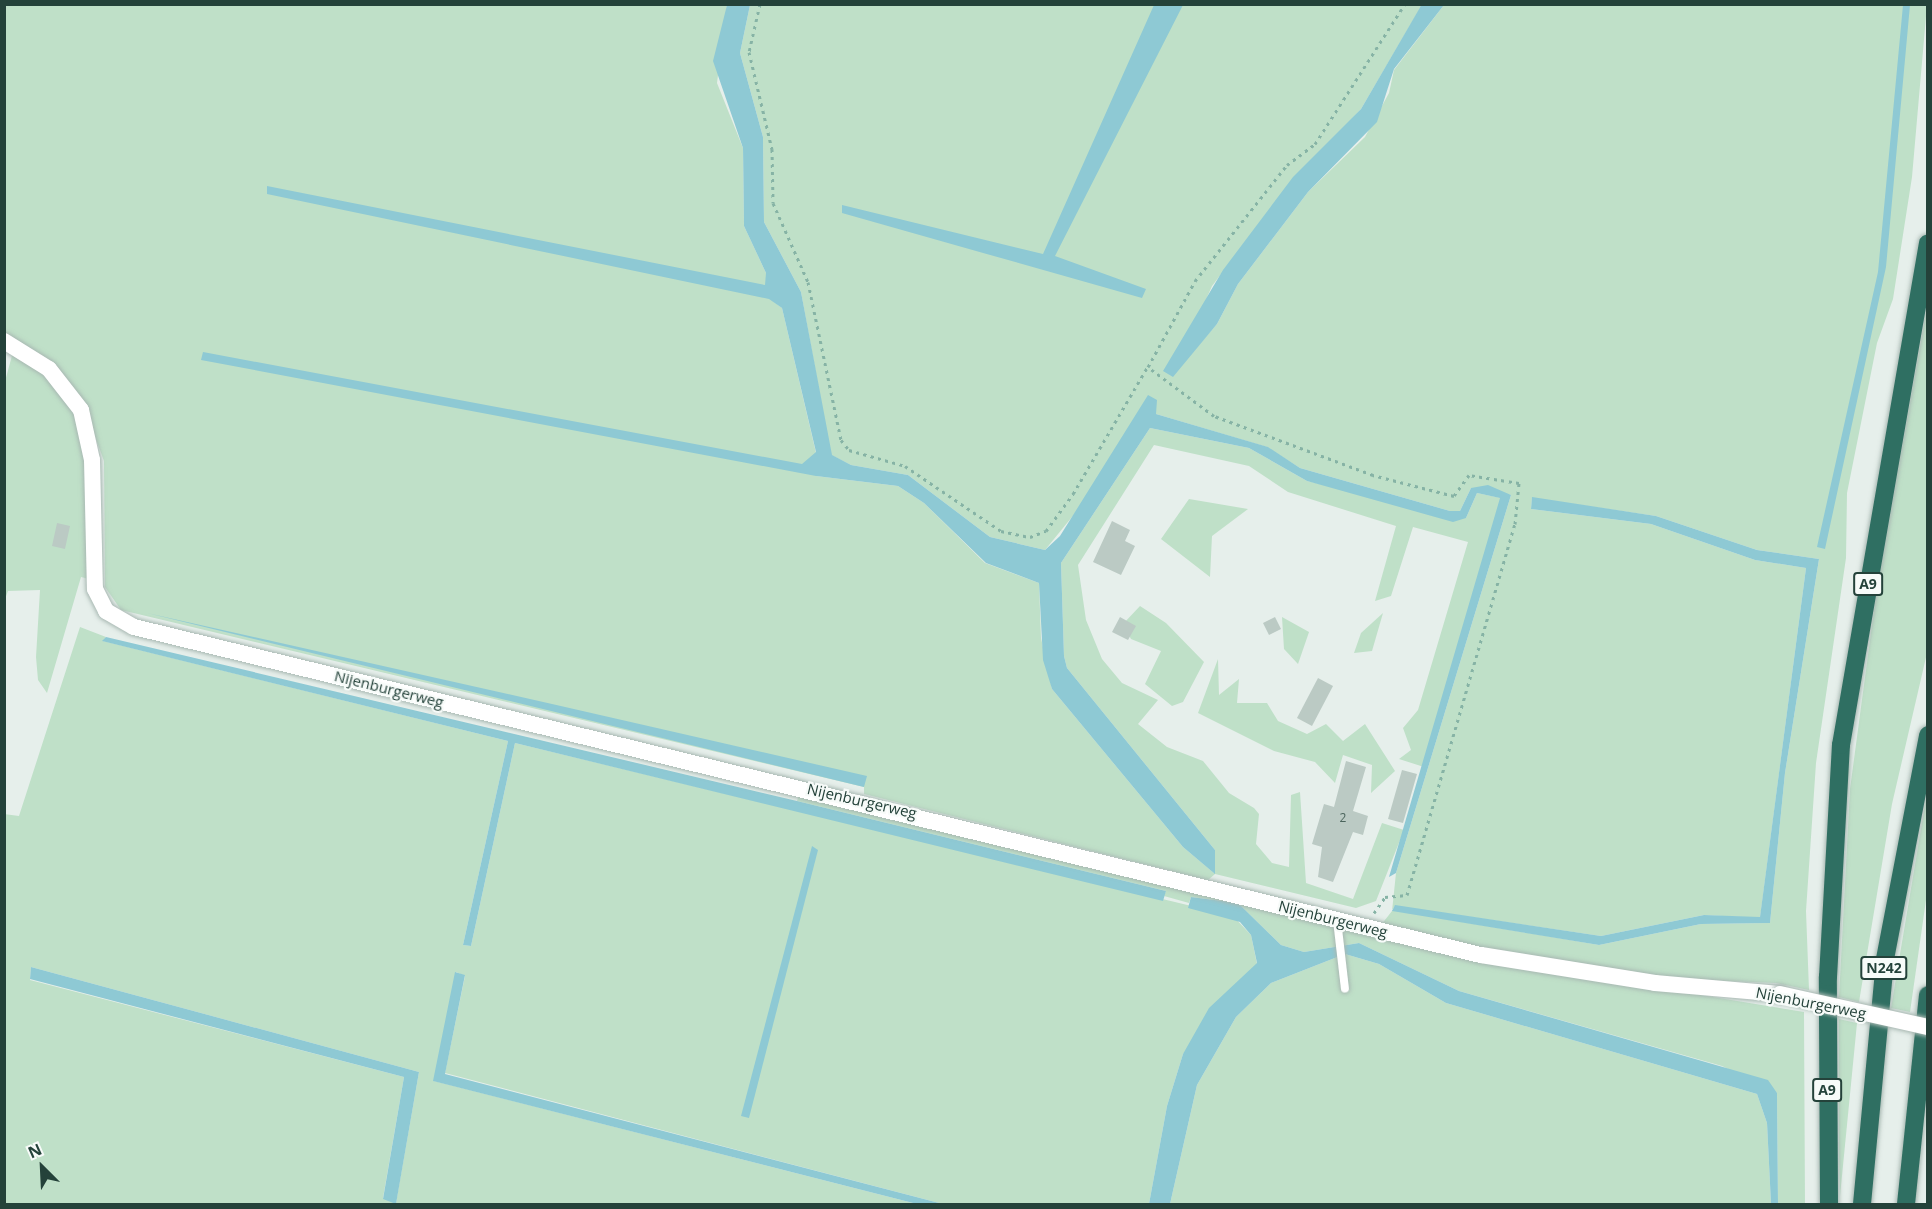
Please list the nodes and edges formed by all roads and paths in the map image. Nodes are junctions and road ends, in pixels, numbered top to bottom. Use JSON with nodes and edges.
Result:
{"nodes":[{"id":1,"x":760,"y":4,"type":"edge"},
{"id":2,"x":1405,"y":4,"type":"edge"},
{"id":3,"x":1928,"y":243,"type":"edge"},
{"id":4,"x":4,"y":341,"type":"edge"},
{"id":5,"x":1148,"y":367,"type":"junction"},
{"id":6,"x":1928,"y":735,"type":"edge"},
{"id":7,"x":1337,"y":920,"type":"junction"},
{"id":8,"x":1364,"y":927,"type":"junction"},
{"id":9,"x":1345,"y":988,"type":"dead end"},
{"id":10,"x":1928,"y":995,"type":"edge"},
{"id":11,"x":1928,"y":1027,"type":"edge"},
{"id":12,"x":1829,"y":1204,"type":"edge"},
{"id":13,"x":1862,"y":1204,"type":"edge"},
{"id":14,"x":1906,"y":1204,"type":"edge"}],
"edges":[{"from":1,"to":5,"type":"path"},
{"from":2,"to":5,"type":"path"},
{"from":3,"to":12,"type":"highway","number":"A9"},
{"from":4,"to":7,"type":"street","name":"Nijenburgerweg"},
{"from":5,"to":8,"type":"path"},
{"from":6,"to":13,"type":"highway","number":"N242"},
{"from":7,"to":8,"type":"street","name":"Nijenburgerweg"},
{"from":7,"to":9,"type":"lane"},
{"from":8,"to":11,"type":"street","name":"Nijenburgerweg","bridge":true},
{"from":10,"to":14,"type":"highway"}]}
